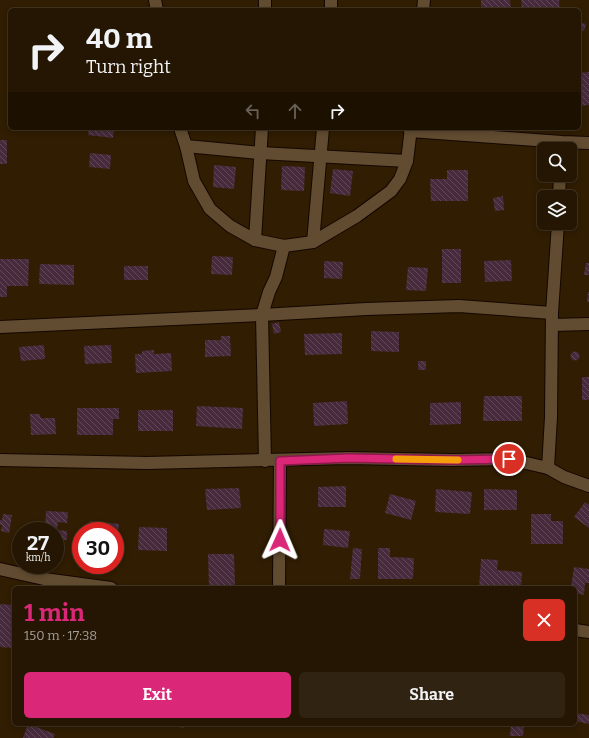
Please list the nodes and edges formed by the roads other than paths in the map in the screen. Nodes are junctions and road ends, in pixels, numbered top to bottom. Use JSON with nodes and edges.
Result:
{"nodes":[{"id":1,"x":181,"y":130,"type":"edge"},
{"id":2,"x":262,"y":130,"type":"edge"},
{"id":3,"x":322,"y":130,"type":"edge"},
{"id":4,"x":411,"y":130,"type":"edge"},
{"id":5,"x":537,"y":143,"type":"edge"},
{"id":6,"x":589,"y":143,"type":"edge"},
{"id":7,"x":577,"y":144,"type":"edge"},
{"id":8,"x":186,"y":146,"type":"junction"},
{"id":9,"x":260,"y":153,"type":"junction"},
{"id":10,"x":320,"y":156,"type":"junction"},
{"id":11,"x":407,"y":161,"type":"junction"},
{"id":12,"x":558,"y":230,"type":"edge"},
{"id":13,"x":255,"y":240,"type":"junction"},
{"id":14,"x":313,"y":242,"type":"junction"},
{"id":15,"x":284,"y":246,"type":"junction"},
{"id":16,"x":262,"y":315,"type":"junction"},
{"id":17,"x":552,"y":319,"type":"junction"},
{"id":18,"x":589,"y":324,"type":"edge"},
{"id":19,"x":0,"y":327,"type":"edge"},
{"id":20,"x":0,"y":460,"type":"edge"},
{"id":21,"x":265,"y":461,"type":"junction"},
{"id":22,"x":280,"y":461,"type":"junction"},
{"id":23,"x":548,"y":468,"type":"junction"},
{"id":24,"x":589,"y":486,"type":"edge"},
{"id":25,"x":0,"y":569,"type":"edge"},
{"id":26,"x":98,"y":586,"type":"edge"},
{"id":27,"x":279,"y":586,"type":"edge"},
{"id":28,"x":577,"y":630,"type":"edge"},
{"id":29,"x":589,"y":632,"type":"edge"}],
"edges":[{"from":1,"to":8,"type":"street"},
{"from":2,"to":9,"type":"street"},
{"from":3,"to":10,"type":"street"},
{"from":4,"to":5,"type":"street"},
{"from":4,"to":11,"type":"street"},
{"from":6,"to":7,"type":"street"},
{"from":8,"to":9,"type":"street"},
{"from":8,"to":13,"type":"street"},
{"from":9,"to":10,"type":"street"},
{"from":9,"to":13,"type":"street"},
{"from":10,"to":11,"type":"street"},
{"from":10,"to":14,"type":"street"},
{"from":11,"to":14,"type":"street"},
{"from":12,"to":17,"type":"street"},
{"from":13,"to":15,"type":"street"},
{"from":14,"to":15,"type":"street"},
{"from":15,"to":16,"type":"street"},
{"from":16,"to":17,"type":"street"},
{"from":16,"to":19,"type":"street"},
{"from":16,"to":21,"type":"street"},
{"from":17,"to":18,"type":"street"},
{"from":17,"to":23,"type":"street"},
{"from":20,"to":21,"type":"street"},
{"from":21,"to":22,"type":"street"},
{"from":22,"to":23,"type":"street"},
{"from":22,"to":27,"type":"street"},
{"from":23,"to":24,"type":"street"},
{"from":25,"to":26,"type":"street"},
{"from":28,"to":29,"type":"street"}]}
